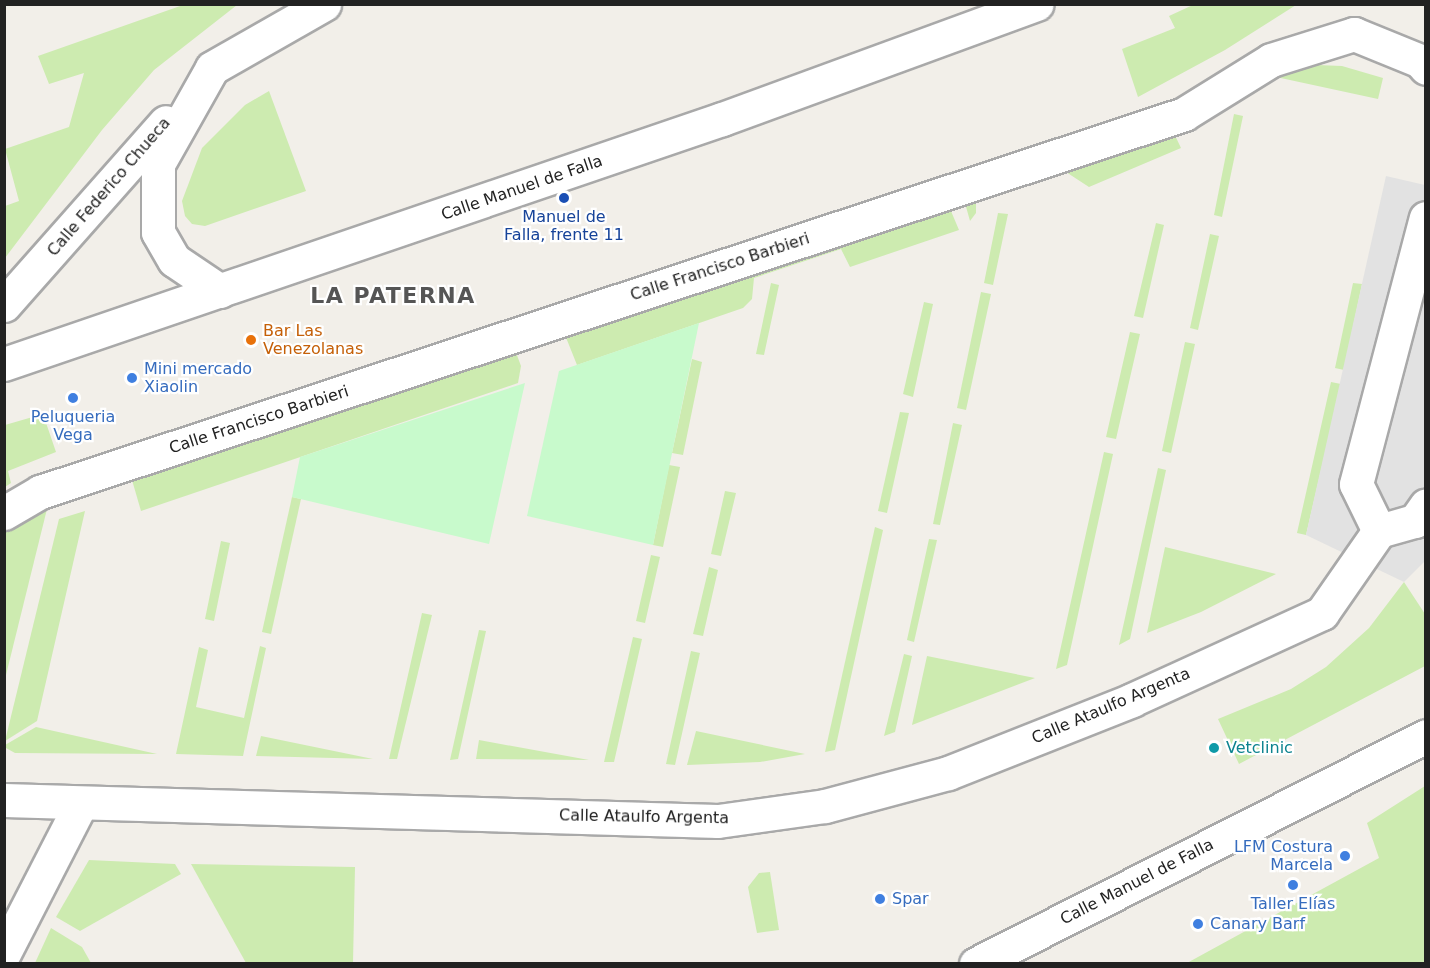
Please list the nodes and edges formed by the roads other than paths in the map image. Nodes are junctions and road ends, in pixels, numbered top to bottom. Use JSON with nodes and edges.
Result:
{"nodes":[{"id":1,"x":324,"y":4,"type":"edge"},
{"id":2,"x":1036,"y":4,"type":"edge"},
{"id":3,"x":212,"y":68,"type":"junction"},
{"id":4,"x":1425,"y":68,"type":"edge"},
{"id":5,"x":1425,"y":218,"type":"edge"},
{"id":6,"x":220,"y":291,"type":"junction"},
{"id":7,"x":4,"y":305,"type":"edge"},
{"id":8,"x":4,"y":364,"type":"edge"},
{"id":9,"x":1425,"y":505,"type":"edge"},
{"id":10,"x":4,"y":513,"type":"edge"},
{"id":11,"x":1379,"y":531,"type":"junction"},
{"id":12,"x":1425,"y":736,"type":"edge"},
{"id":13,"x":4,"y":800,"type":"edge"},
{"id":14,"x":80,"y":805,"type":"junction"},
{"id":15,"x":4,"y":953,"type":"edge"},
{"id":16,"x":976,"y":963,"type":"edge"}],
"edges":[{"from":1,"to":3,"type":"street","name":"Calle Federico Chueca"},
{"from":2,"to":6,"type":"street","name":"Calle Manuel de Falla"},
{"from":3,"to":6,"type":"street","name":"Calle Federico Chueca"},
{"from":3,"to":7,"type":"street","name":"Calle Federico Chueca"},
{"from":4,"to":10,"type":"street","name":"Calle Francisco Barbieri"},
{"from":5,"to":11,"type":"street"},
{"from":6,"to":8,"type":"street","name":"Calle Manuel de Falla"},
{"from":9,"to":11,"type":"street"},
{"from":11,"to":14,"type":"street","name":"Calle Ataulfo Argenta"},
{"from":12,"to":16,"type":"street","name":"Calle Manuel de Falla"},
{"from":13,"to":14,"type":"street","name":"Calle Ataulfo Argenta"},
{"from":14,"to":15,"type":"street"}]}
